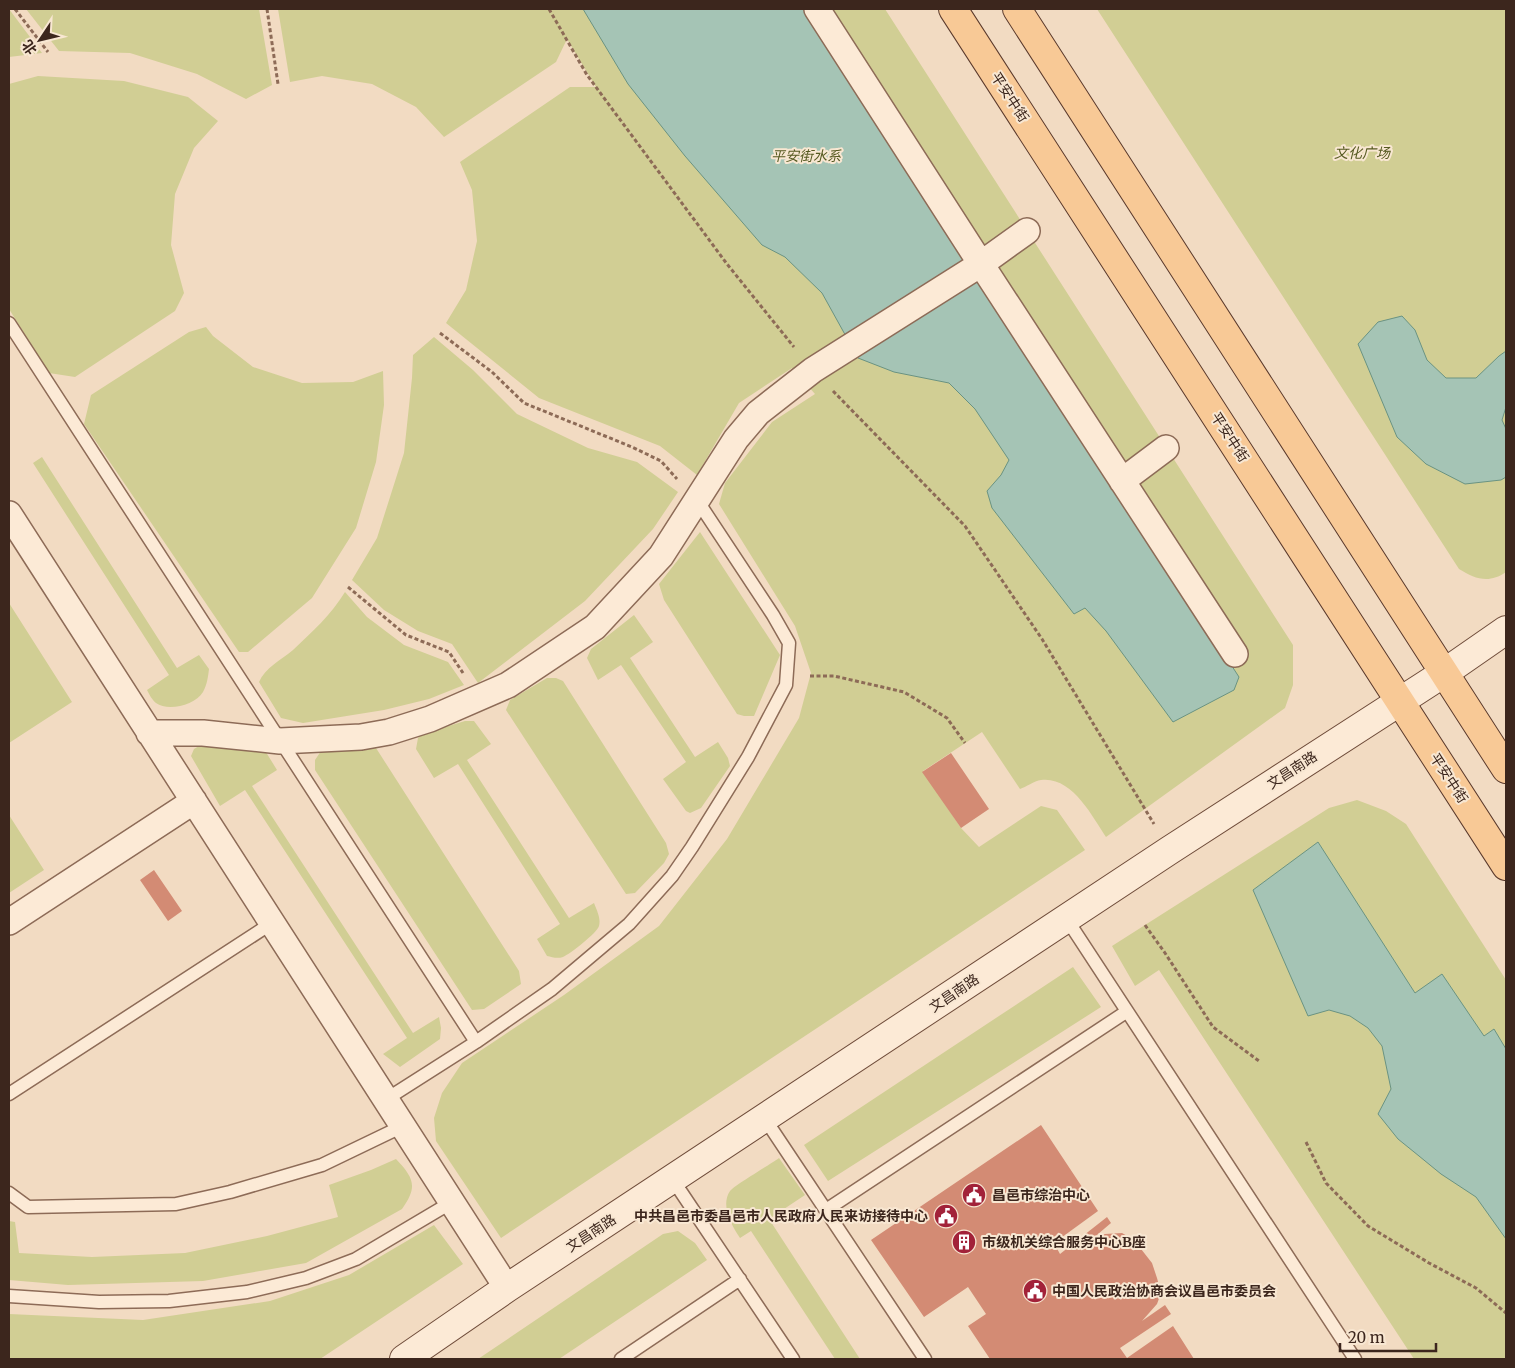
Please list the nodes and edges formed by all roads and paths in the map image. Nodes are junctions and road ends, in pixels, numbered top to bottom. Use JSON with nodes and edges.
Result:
{"nodes":[{"id":1,"x":15,"y":9,"type":"edge"},
{"id":2,"x":267,"y":9,"type":"edge"},
{"id":3,"x":549,"y":9,"type":"edge"},
{"id":4,"x":816,"y":9,"type":"edge"},
{"id":5,"x":953,"y":9,"type":"edge"},
{"id":6,"x":1018,"y":9,"type":"edge"},
{"id":7,"x":48,"y":52,"type":"dead end"},
{"id":8,"x":278,"y":84,"type":"dead end"},
{"id":9,"x":1027,"y":231,"type":"dead end"},
{"id":10,"x":981,"y":264,"type":"junction"},
{"id":11,"x":9,"y":323,"type":"edge"},
{"id":12,"x":440,"y":333,"type":"dead end"},
{"id":13,"x":813,"y":370,"type":"junction"},
{"id":14,"x":1166,"y":448,"type":"dead end"},
{"id":15,"x":1122,"y":481,"type":"junction"},
{"id":16,"x":697,"y":500,"type":"junction"},
{"id":17,"x":9,"y":514,"type":"edge"},
{"id":18,"x":348,"y":587,"type":"dead end"},
{"id":19,"x":1506,"y":630,"type":"edge"},
{"id":20,"x":1235,"y":654,"type":"dead end"},
{"id":21,"x":1444,"y":673,"type":"junction"},
{"id":22,"x":787,"y":676,"type":"junction"},
{"id":23,"x":480,"y":698,"type":"junction"},
{"id":24,"x":1400,"y":701,"type":"junction"},
{"id":25,"x":149,"y":733,"type":"junction"},
{"id":26,"x":280,"y":742,"type":"junction"},
{"id":27,"x":965,"y":743,"type":"dead end"},
{"id":28,"x":1506,"y":769,"type":"edge"},
{"id":29,"x":194,"y":801,"type":"junction"},
{"id":30,"x":1170,"y":850,"type":"junction"},
{"id":31,"x":1506,"y":866,"type":"edge"},
{"id":32,"x":1066,"y":918,"type":"junction"},
{"id":33,"x":9,"y":922,"type":"edge"},
{"id":34,"x":272,"y":923,"type":"junction"},
{"id":35,"x":1145,"y":925,"type":"dead end"},
{"id":36,"x":1126,"y":1012,"type":"junction"},
{"id":37,"x":476,"y":1042,"type":"junction"},
{"id":38,"x":1258,"y":1061,"type":"dead end"},
{"id":39,"x":9,"y":1094,"type":"edge"},
{"id":40,"x":385,"y":1100,"type":"junction"},
{"id":41,"x":765,"y":1118,"type":"junction"},
{"id":42,"x":403,"y":1126,"type":"junction"},
{"id":43,"x":1306,"y":1142,"type":"dead end"},
{"id":44,"x":672,"y":1180,"type":"junction"},
{"id":45,"x":9,"y":1193,"type":"edge"},
{"id":46,"x":452,"y":1202,"type":"junction"},
{"id":47,"x":826,"y":1210,"type":"junction"},
{"id":48,"x":740,"y":1279,"type":"junction"},
{"id":49,"x":507,"y":1288,"type":"junction"},
{"id":50,"x":9,"y":1296,"type":"edge"},
{"id":51,"x":1506,"y":1314,"type":"edge"},
{"id":52,"x":404,"y":1359,"type":"edge"},
{"id":53,"x":622,"y":1359,"type":"edge"},
{"id":54,"x":793,"y":1359,"type":"edge"},
{"id":55,"x":925,"y":1359,"type":"edge"},
{"id":56,"x":1354,"y":1359,"type":"edge"}],
"edges":[{"from":1,"to":7,"type":"path"},
{"from":2,"to":8,"type":"path"},
{"from":3,"to":13,"type":"path"},
{"from":4,"to":10,"type":"street"},
{"from":5,"to":24,"type":"main road","name":"平安中街"},
{"from":6,"to":21,"type":"main road"},
{"from":9,"to":10,"type":"street"},
{"from":10,"to":13,"type":"street"},
{"from":10,"to":15,"type":"street"},
{"from":11,"to":26,"type":"lane"},
{"from":12,"to":16,"type":"path"},
{"from":13,"to":16,"type":"street"},
{"from":13,"to":30,"type":"path"},
{"from":14,"to":15,"type":"street"},
{"from":15,"to":20,"type":"street"},
{"from":16,"to":22,"type":"lane"},
{"from":16,"to":23,"type":"street"},
{"from":17,"to":25,"type":"street"},
{"from":18,"to":23,"type":"path"},
{"from":19,"to":21,"type":"street","name":"文昌南路"},
{"from":21,"to":24,"type":"street","name":"文昌南路"},
{"from":21,"to":28,"type":"main road"},
{"from":22,"to":27,"type":"path"},
{"from":22,"to":37,"type":"lane"},
{"from":23,"to":26,"type":"street"},
{"from":24,"to":30,"type":"street","name":"文昌南路"},
{"from":24,"to":31,"type":"main road","name":"平安中街"},
{"from":25,"to":26,"type":"street"},
{"from":25,"to":29,"type":"street"},
{"from":26,"to":37,"type":"lane"},
{"from":29,"to":33,"type":"street"},
{"from":29,"to":34,"type":"street"},
{"from":30,"to":32,"type":"street","name":"文昌南路"},
{"from":32,"to":36,"type":"lane"},
{"from":32,"to":41,"type":"street","name":"文昌南路"},
{"from":34,"to":39,"type":"lane"},
{"from":34,"to":40,"type":"street"},
{"from":35,"to":38,"type":"path"},
{"from":36,"to":47,"type":"lane"},
{"from":36,"to":56,"type":"lane"},
{"from":37,"to":40,"type":"lane"},
{"from":40,"to":42,"type":"street"},
{"from":41,"to":44,"type":"street","name":"文昌南路"},
{"from":41,"to":47,"type":"lane"},
{"from":42,"to":45,"type":"lane"},
{"from":42,"to":46,"type":"street"},
{"from":43,"to":51,"type":"path"},
{"from":44,"to":48,"type":"lane"},
{"from":44,"to":49,"type":"street","name":"文昌南路"},
{"from":46,"to":49,"type":"street"},
{"from":46,"to":50,"type":"lane"},
{"from":47,"to":55,"type":"lane"},
{"from":48,"to":53,"type":"lane"},
{"from":48,"to":54,"type":"lane"},
{"from":49,"to":52,"type":"street","name":"文昌南路"}]}
